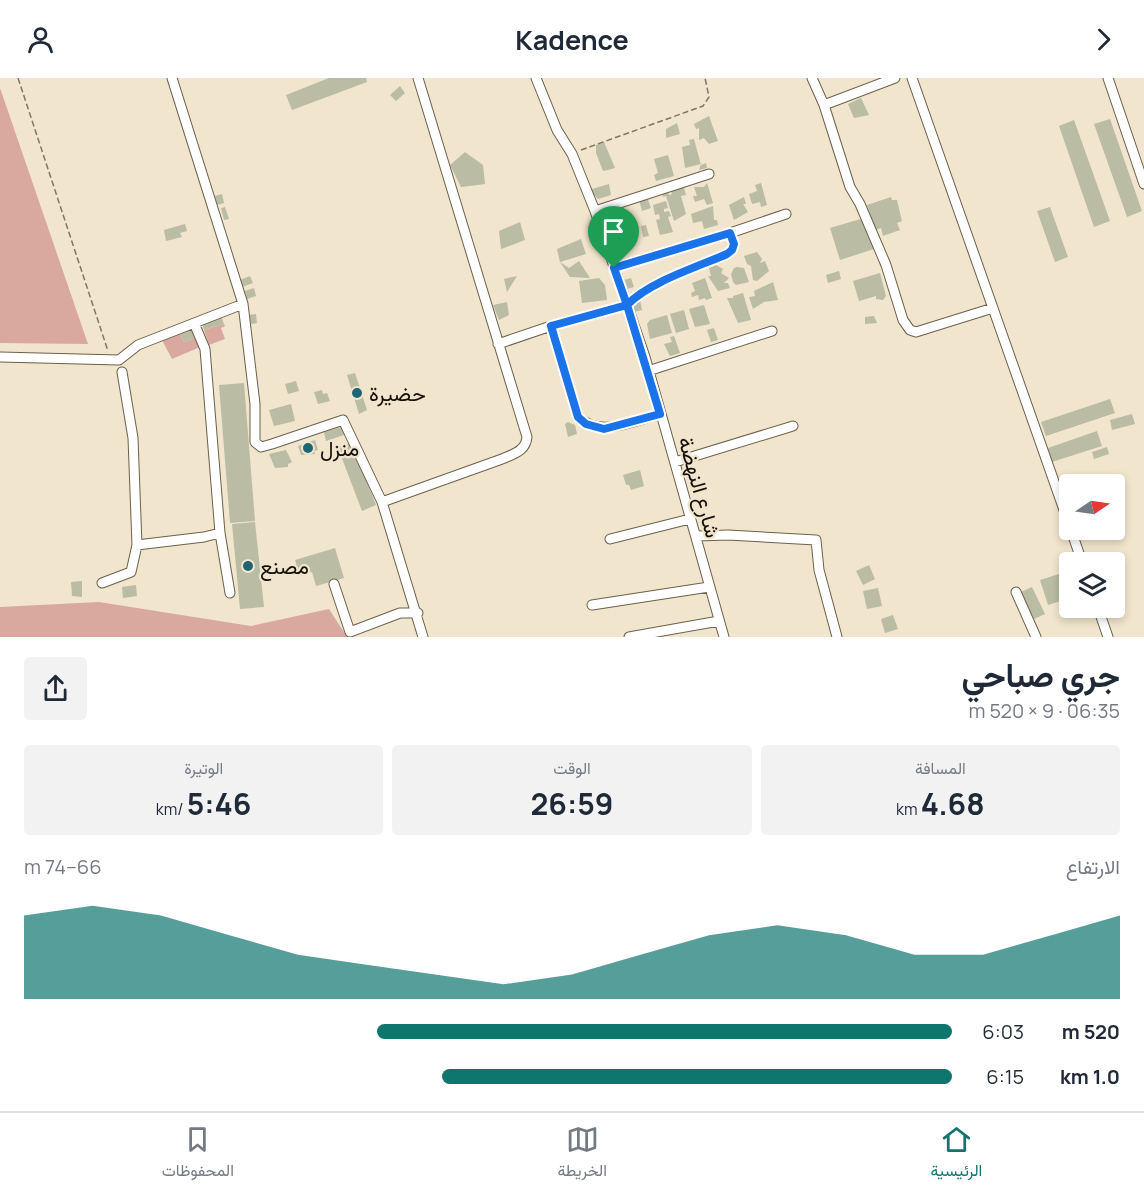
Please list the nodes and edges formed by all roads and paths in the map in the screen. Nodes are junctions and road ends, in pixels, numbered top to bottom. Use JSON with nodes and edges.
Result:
{"nodes":[{"id":1,"x":18,"y":78,"type":"edge"},
{"id":2,"x":172,"y":78,"type":"edge"},
{"id":3,"x":418,"y":78,"type":"edge"},
{"id":4,"x":536,"y":78,"type":"edge"},
{"id":5,"x":705,"y":78,"type":"edge"},
{"id":6,"x":812,"y":78,"type":"edge"},
{"id":7,"x":895,"y":78,"type":"edge"},
{"id":8,"x":912,"y":78,"type":"edge"},
{"id":9,"x":1108,"y":78,"type":"edge"},
{"id":10,"x":824,"y":105,"type":"junction"},
{"id":11,"x":572,"y":154,"type":"junction"},
{"id":12,"x":709,"y":174,"type":"dead end"},
{"id":13,"x":1144,"y":184,"type":"edge"},
{"id":14,"x":595,"y":211,"type":"junction"},
{"id":15,"x":786,"y":214,"type":"dead end"},
{"id":16,"x":730,"y":233,"type":"junction"},
{"id":17,"x":614,"y":268,"type":"junction"},
{"id":18,"x":243,"y":304,"type":"junction"},
{"id":19,"x":627,"y":305,"type":"junction"},
{"id":20,"x":993,"y":308,"type":"junction"},
{"id":21,"x":194,"y":323,"type":"junction"},
{"id":22,"x":551,"y":326,"type":"junction"},
{"id":23,"x":772,"y":331,"type":"dead end"},
{"id":24,"x":498,"y":344,"type":"junction"},
{"id":25,"x":0,"y":357,"type":"edge"},
{"id":26,"x":111,"y":360,"type":"junction"},
{"id":27,"x":648,"y":371,"type":"junction"},
{"id":28,"x":122,"y":372,"type":"dead end"},
{"id":29,"x":660,"y":414,"type":"junction"},
{"id":30,"x":793,"y":426,"type":"dead end"},
{"id":31,"x":675,"y":462,"type":"junction"},
{"id":32,"x":1059,"y":497,"type":"edge"},
{"id":33,"x":382,"y":502,"type":"junction"},
{"id":34,"x":690,"y":519,"type":"junction"},
{"id":35,"x":220,"y":533,"type":"junction"},
{"id":36,"x":696,"y":536,"type":"junction"},
{"id":37,"x":610,"y":539,"type":"dead end"},
{"id":38,"x":137,"y":545,"type":"junction"},
{"id":39,"x":102,"y":583,"type":"dead end"},
{"id":40,"x":334,"y":584,"type":"dead end"},
{"id":41,"x":709,"y":587,"type":"junction"},
{"id":42,"x":1016,"y":592,"type":"dead end"},
{"id":43,"x":230,"y":593,"type":"dead end"},
{"id":44,"x":592,"y":605,"type":"dead end"},
{"id":45,"x":417,"y":613,"type":"junction"},
{"id":46,"x":1101,"y":618,"type":"edge"},
{"id":47,"x":719,"y":621,"type":"junction"},
{"id":48,"x":423,"y":637,"type":"edge"},
{"id":49,"x":629,"y":637,"type":"edge"},
{"id":50,"x":724,"y":637,"type":"edge"},
{"id":51,"x":837,"y":637,"type":"edge"},
{"id":52,"x":1035,"y":637,"type":"edge"},
{"id":53,"x":1108,"y":637,"type":"edge"}],
"edges":[{"from":1,"to":26,"type":"path"},
{"from":2,"to":18,"type":"street"},
{"from":3,"to":24,"type":"street"},
{"from":4,"to":11,"type":"street","name":"شارع النهضة"},
{"from":5,"to":11,"type":"path"},
{"from":6,"to":10,"type":"street"},
{"from":7,"to":10,"type":"street"},
{"from":8,"to":20,"type":"street"},
{"from":9,"to":13,"type":"street"},
{"from":10,"to":20,"type":"street"},
{"from":11,"to":14,"type":"street","name":"شارع النهضة"},
{"from":12,"to":14,"type":"street"},
{"from":14,"to":17,"type":"street","name":"شارع النهضة"},
{"from":15,"to":16,"type":"street"},
{"from":16,"to":17,"type":"street"},
{"from":16,"to":19,"type":"street"},
{"from":17,"to":19,"type":"street","name":"شارع النهضة"},
{"from":18,"to":21,"type":"street"},
{"from":18,"to":33,"type":"street"},
{"from":19,"to":22,"type":"street"},
{"from":19,"to":27,"type":"street","name":"شارع النهضة"},
{"from":20,"to":32,"type":"street"},
{"from":21,"to":26,"type":"street"},
{"from":21,"to":35,"type":"street"},
{"from":22,"to":24,"type":"street"},
{"from":22,"to":29,"type":"street"},
{"from":23,"to":27,"type":"street"},
{"from":24,"to":33,"type":"street"},
{"from":25,"to":26,"type":"street"},
{"from":27,"to":29,"type":"street","name":"شارع النهضة"},
{"from":28,"to":38,"type":"street"},
{"from":29,"to":31,"type":"street","name":"شارع النهضة"},
{"from":30,"to":31,"type":"street"},
{"from":31,"to":34,"type":"street","name":"شارع النهضة"},
{"from":33,"to":45,"type":"street"},
{"from":34,"to":36,"type":"street","name":"شارع النهضة"},
{"from":34,"to":37,"type":"street"},
{"from":35,"to":38,"type":"street"},
{"from":35,"to":43,"type":"street"},
{"from":36,"to":41,"type":"street","name":"شارع النهضة"},
{"from":36,"to":51,"type":"street"},
{"from":38,"to":39,"type":"street"},
{"from":40,"to":45,"type":"street"},
{"from":41,"to":44,"type":"street"},
{"from":41,"to":47,"type":"street","name":"شارع النهضة"},
{"from":42,"to":52,"type":"street"},
{"from":45,"to":48,"type":"street"},
{"from":46,"to":53,"type":"street"},
{"from":47,"to":49,"type":"street"},
{"from":47,"to":50,"type":"street","name":"شارع النهضة"}]}
